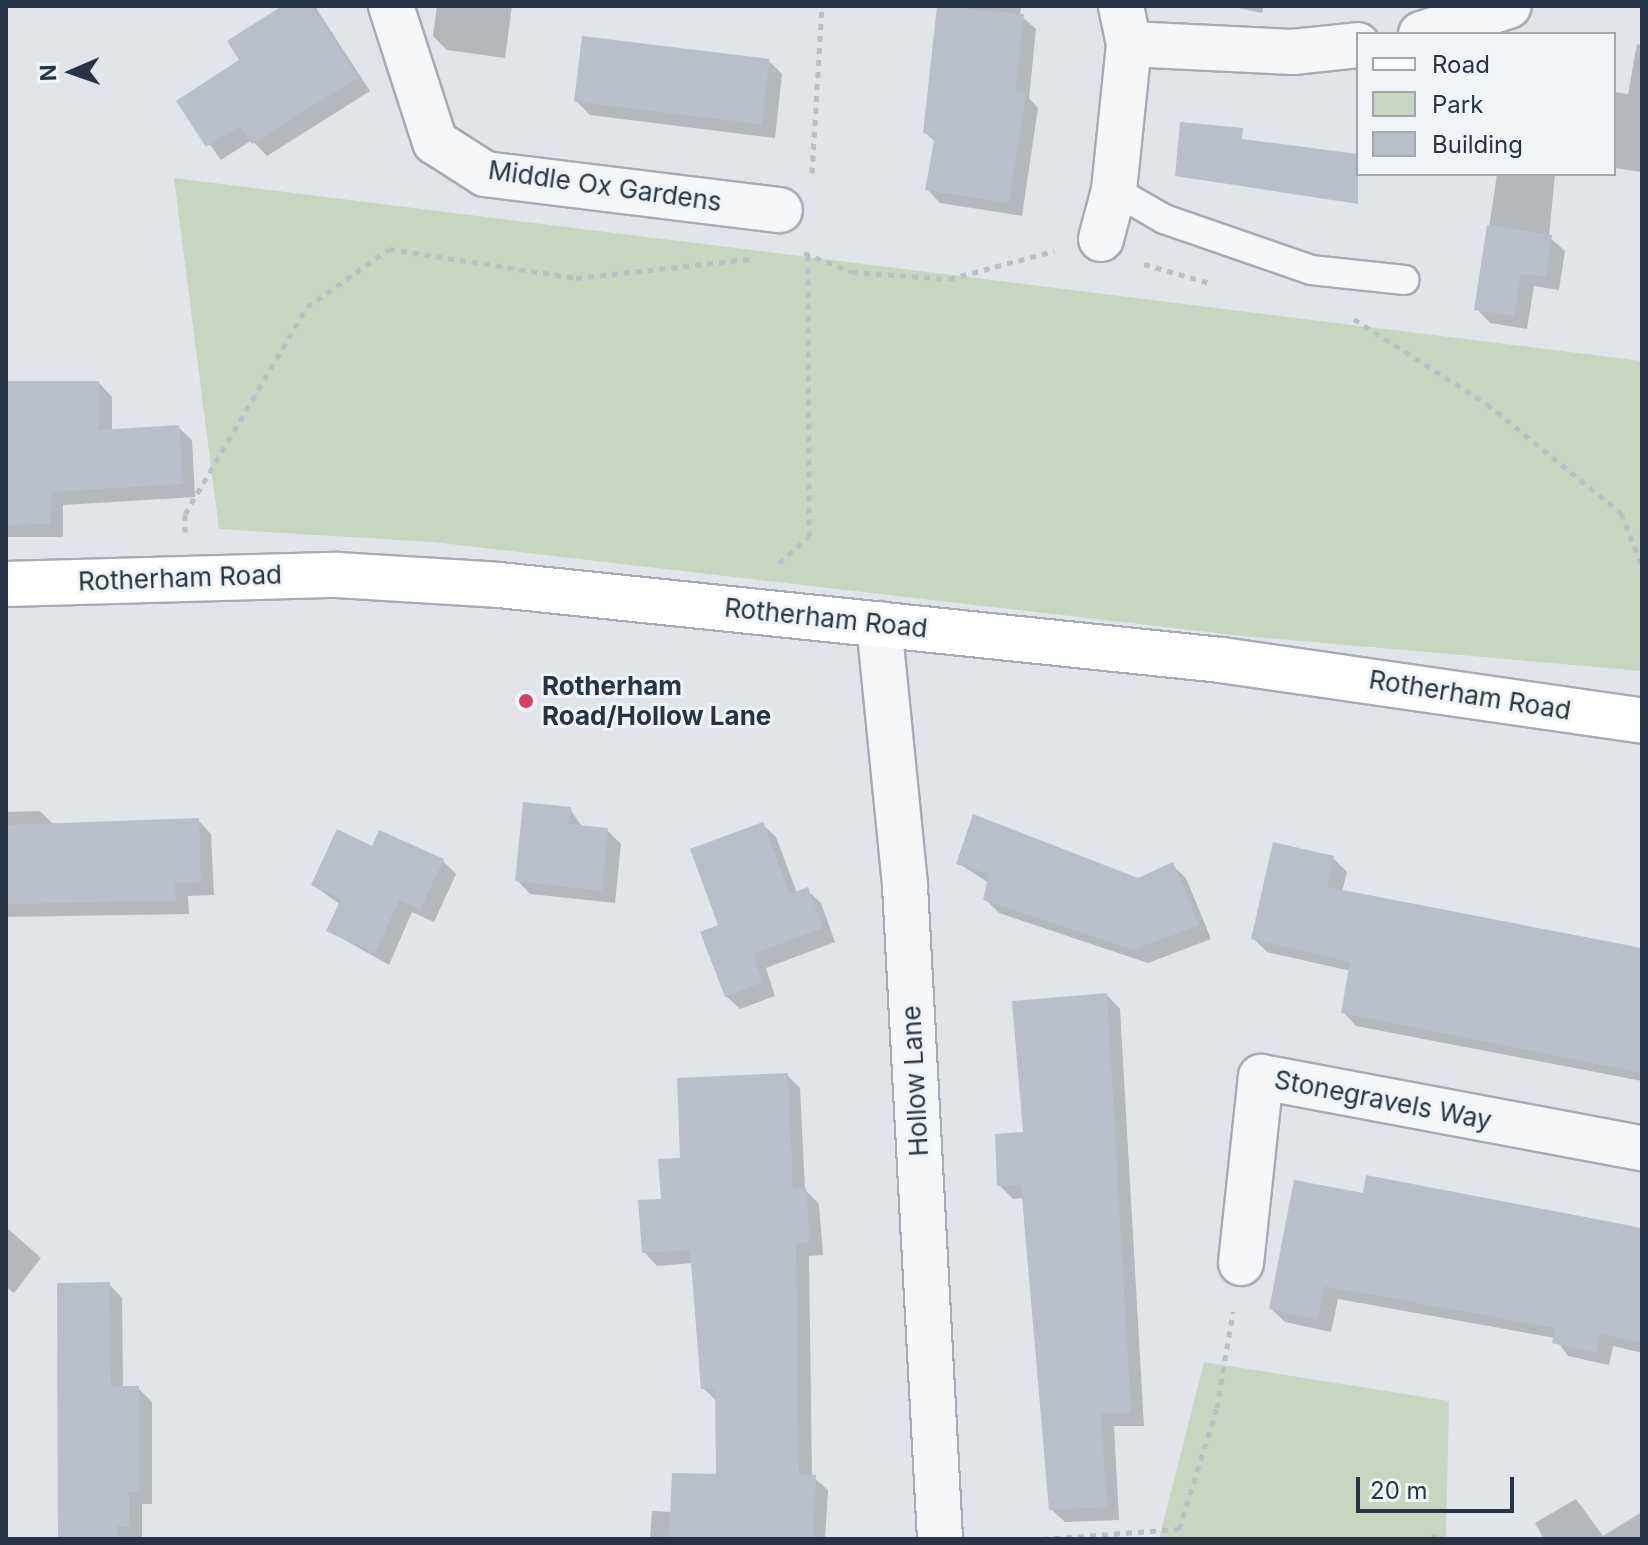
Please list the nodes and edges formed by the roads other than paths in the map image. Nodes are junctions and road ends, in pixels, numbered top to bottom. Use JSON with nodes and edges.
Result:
{"nodes":[{"id":1,"x":391,"y":6,"type":"edge"},
{"id":2,"x":1509,"y":6,"type":"edge"},
{"id":3,"x":1125,"y":25,"type":"edge"},
{"id":4,"x":1427,"y":32,"type":"edge"},
{"id":5,"x":1356,"y":45,"type":"edge"},
{"id":6,"x":1114,"y":190,"type":"junction"},
{"id":7,"x":800,"y":211,"type":"road end"},
{"id":8,"x":1101,"y":239,"type":"road end"},
{"id":9,"x":1404,"y":280,"type":"dead end"},
{"id":10,"x":6,"y":584,"type":"edge"},
{"id":11,"x":879,"y":624,"type":"junction"},
{"id":12,"x":1642,"y":721,"type":"edge"},
{"id":13,"x":1642,"y":1148,"type":"edge"},
{"id":14,"x":1241,"y":1263,"type":"road end"},
{"id":15,"x":940,"y":1539,"type":"edge"}],
"edges":[{"from":1,"to":7,"type":"street","name":"Middle Ox Gardens"},
{"from":2,"to":4,"type":"street"},
{"from":3,"to":5,"type":"street"},
{"from":3,"to":6,"type":"street"},
{"from":6,"to":8,"type":"street"},
{"from":6,"to":9,"type":"lane"},
{"from":10,"to":11,"type":"main road","name":"Rotherham Road"},
{"from":11,"to":12,"type":"main road","name":"Rotherham Road"},
{"from":11,"to":15,"type":"street","name":"Hollow Lane"},
{"from":13,"to":14,"type":"street","name":"Stonegravels Way"}]}
